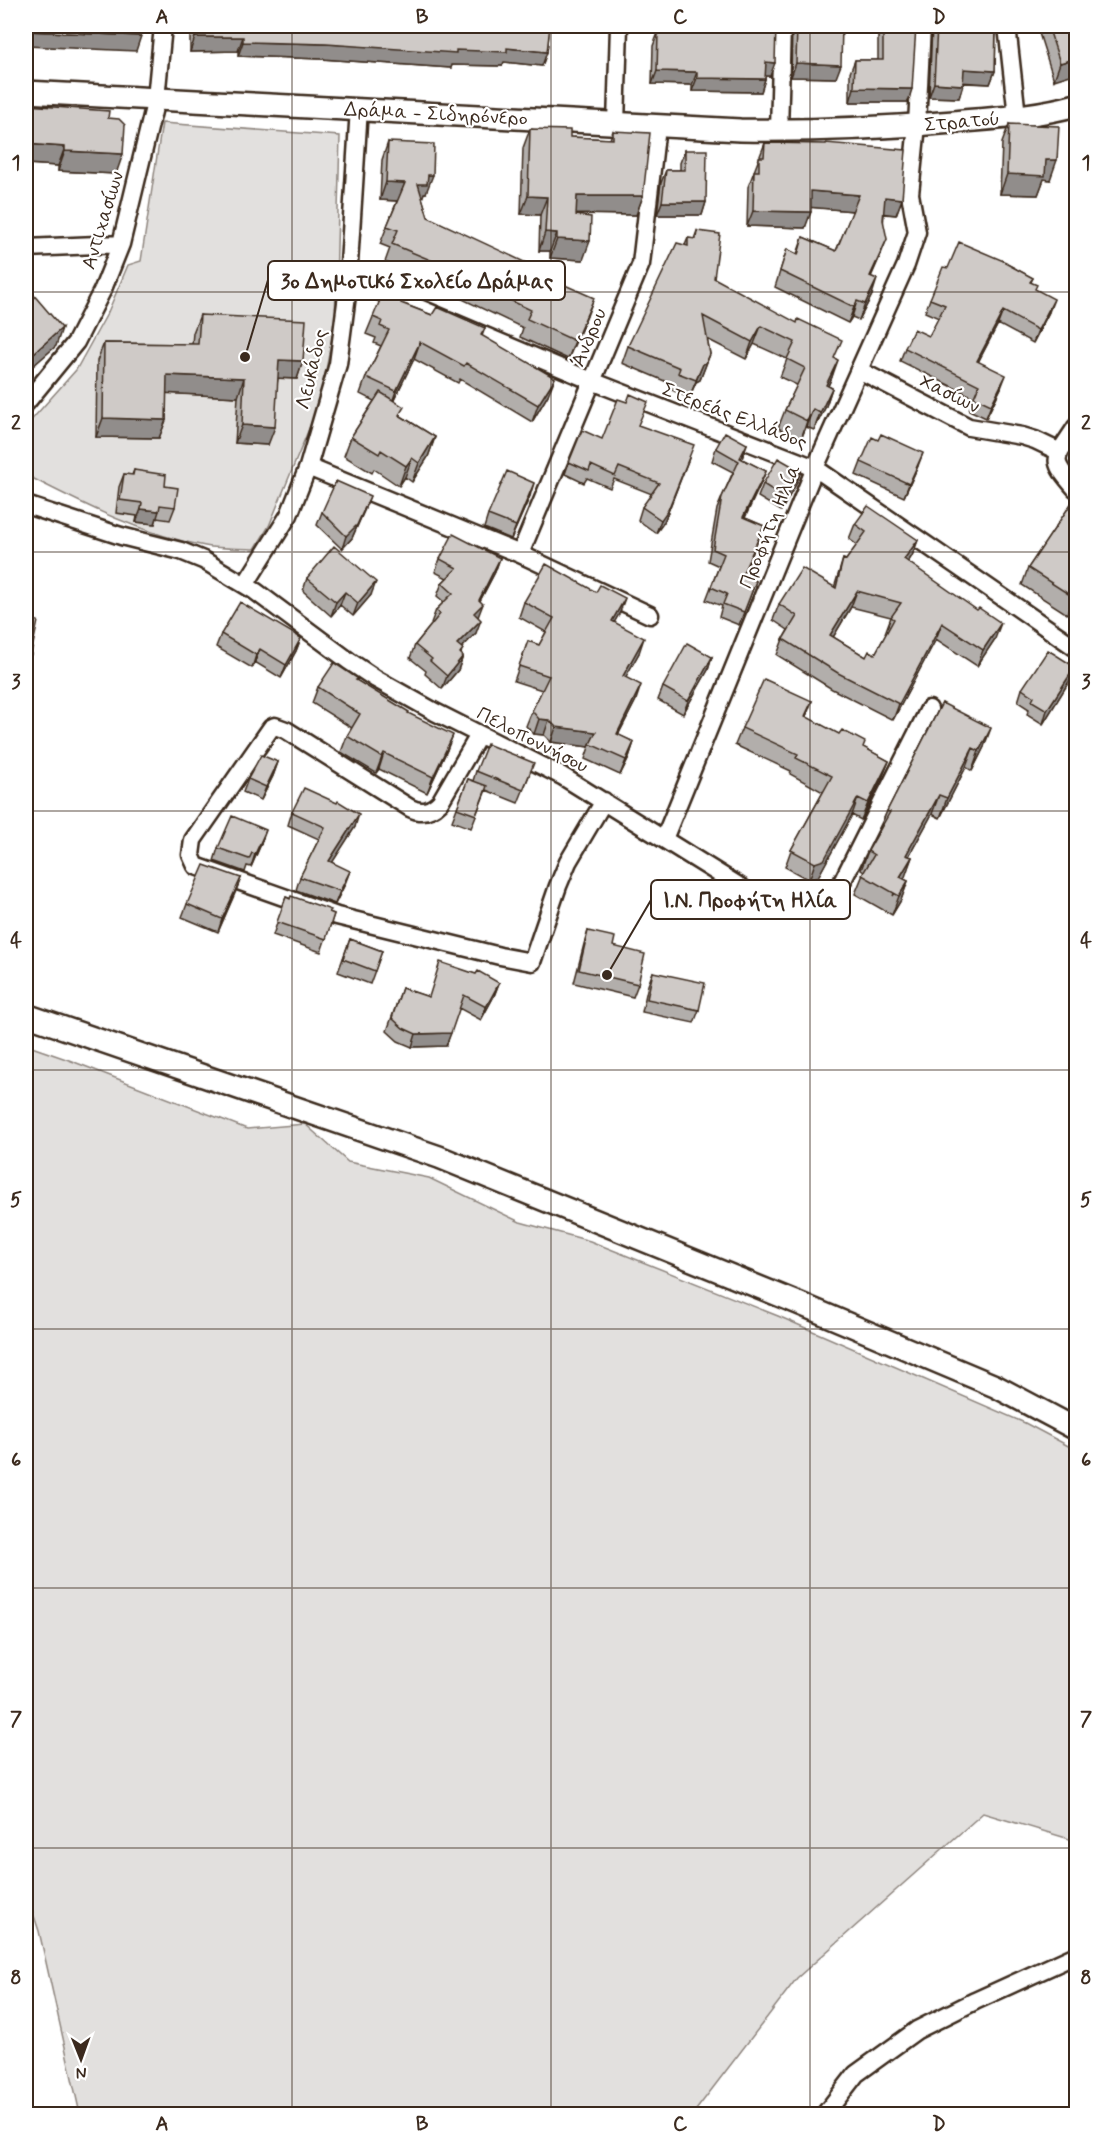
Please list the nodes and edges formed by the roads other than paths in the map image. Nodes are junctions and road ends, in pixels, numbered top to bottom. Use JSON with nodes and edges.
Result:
{"nodes":[{"id":1,"x":163,"y":26,"type":"edge"},
{"id":2,"x":619,"y":26,"type":"edge"},
{"id":3,"x":782,"y":26,"type":"edge"},
{"id":4,"x":922,"y":26,"type":"edge"},
{"id":5,"x":1006,"y":26,"type":"edge"},
{"id":6,"x":26,"y":92,"type":"edge"},
{"id":7,"x":156,"y":99,"type":"junction"},
{"id":8,"x":1077,"y":105,"type":"edge"},
{"id":9,"x":359,"y":108,"type":"junction"},
{"id":10,"x":1017,"y":116,"type":"junction"},
{"id":11,"x":616,"y":124,"type":"junction"},
{"id":12,"x":917,"y":125,"type":"junction"},
{"id":13,"x":657,"y":126,"type":"junction"},
{"id":14,"x":846,"y":129,"type":"joint"},
{"id":15,"x":779,"y":130,"type":"junction"},
{"id":16,"x":121,"y":244,"type":"junction"},
{"id":17,"x":26,"y":248,"type":"edge"},
{"id":18,"x":348,"y":278,"type":"junction"},
{"id":19,"x":859,"y":370,"type":"junction"},
{"id":20,"x":591,"y":381,"type":"junction"},
{"id":21,"x":26,"y":403,"type":"edge"},
{"id":22,"x":1077,"y":427,"type":"edge"},
{"id":23,"x":1060,"y":452,"type":"junction"},
{"id":24,"x":308,"y":467,"type":"junction"},
{"id":25,"x":815,"y":468,"type":"junction"},
{"id":26,"x":1077,"y":489,"type":"edge"},
{"id":27,"x":26,"y":506,"type":"edge"},
{"id":28,"x":520,"y":554,"type":"junction"},
{"id":29,"x":245,"y":585,"type":"junction"},
{"id":30,"x":650,"y":615,"type":"dead end"},
{"id":31,"x":1077,"y":648,"type":"edge"},
{"id":32,"x":929,"y":709,"type":"dead end"},
{"id":33,"x":479,"y":735,"type":"junction"},
{"id":34,"x":604,"y":801,"type":"junction"},
{"id":35,"x":664,"y":839,"type":"junction"},
{"id":36,"x":26,"y":1015,"type":"edge"},
{"id":37,"x":1077,"y":1429,"type":"edge"},
{"id":38,"x":1077,"y":1955,"type":"edge"},
{"id":39,"x":825,"y":2115,"type":"edge"}],
"edges":[{"from":1,"to":7,"type":"street","name":"Αντιχασίων"},
{"from":2,"to":11,"type":"street"},
{"from":3,"to":15,"type":"street"},
{"from":4,"to":12,"type":"street","name":"Προφήτη Ηλία"},
{"from":5,"to":10,"type":"street"},
{"from":6,"to":7,"type":"street","name":"Δράμα - Σιδηρόνερο"},
{"from":7,"to":9,"type":"street","name":"Δράμα - Σιδηρόνερο"},
{"from":7,"to":16,"type":"street","name":"Αντιχασίων"},
{"from":8,"to":10,"type":"street","name":"Στρατού"},
{"from":9,"to":11,"type":"street","name":"Δράμα - Σιδηρόνερο"},
{"from":9,"to":18,"type":"street","name":"Λευκάδος"},
{"from":10,"to":12,"type":"street","name":"Στρατού"},
{"from":11,"to":13,"type":"street","name":"Δράμα - Σιδηρόνερο"},
{"from":12,"to":14,"type":"street","name":"Στρατού"},
{"from":12,"to":19,"type":"street","name":"Προφήτη Ηλία"},
{"from":13,"to":15,"type":"street","name":"Δράμα - Σιδηρόνερο"},
{"from":13,"to":20,"type":"street","name":"Άνδρου"},
{"from":14,"to":15,"type":"street","name":"Δράμα - Σιδηρόνερο"},
{"from":16,"to":17,"type":"street"},
{"from":16,"to":21,"type":"street","name":"Αντιχασίων"},
{"from":18,"to":20,"type":"street","name":"Στερεάς Ελλάδος"},
{"from":18,"to":24,"type":"street","name":"Λευκάδος"},
{"from":19,"to":23,"type":"street","name":"Χασίων"},
{"from":19,"to":25,"type":"street","name":"Προφήτη Ηλία"},
{"from":20,"to":25,"type":"street","name":"Στερεάς Ελλάδος"},
{"from":20,"to":28,"type":"street","name":"Άνδρου"},
{"from":22,"to":23,"type":"street"},
{"from":23,"to":26,"type":"street"},
{"from":24,"to":28,"type":"street"},
{"from":24,"to":29,"type":"street","name":"Λευκάδος"},
{"from":25,"to":31,"type":"street","name":"Στερεάς Ελλάδος"},
{"from":25,"to":35,"type":"street","name":"Προφήτη Ηλία"},
{"from":27,"to":29,"type":"street","name":"Πελοποννήσου"},
{"from":28,"to":30,"type":"street"},
{"from":29,"to":33,"type":"street","name":"Πελοποννήσου"},
{"from":32,"to":35,"type":"street","name":"Πελοποννήσου"},
{"from":33,"to":34,"type":"street","name":"Πελοποννήσου"},
{"from":33,"to":34,"type":"street"},
{"from":34,"to":35,"type":"street","name":"Πελοποννήσου"},
{"from":36,"to":37,"type":"street"},
{"from":38,"to":39,"type":"street"}]}
